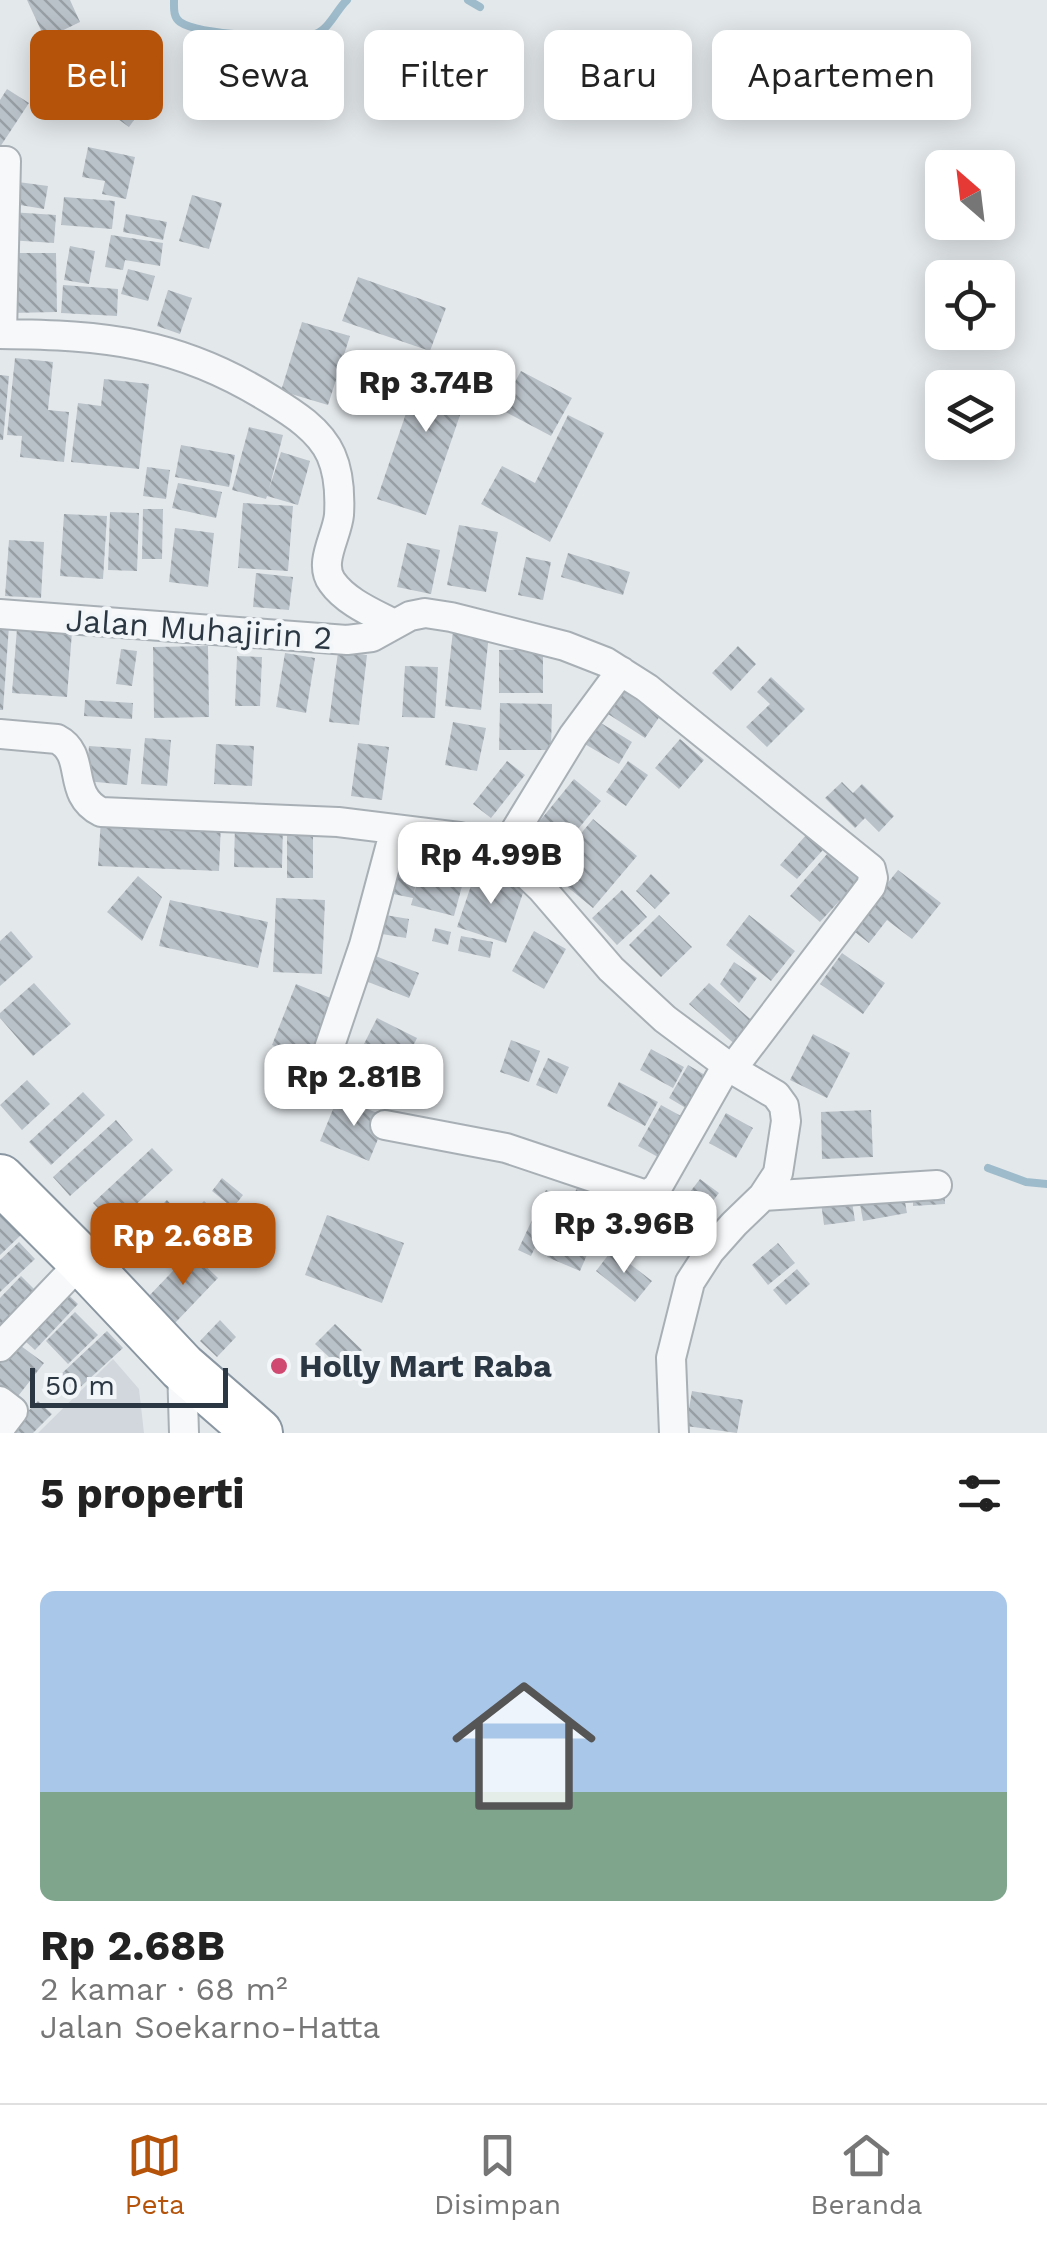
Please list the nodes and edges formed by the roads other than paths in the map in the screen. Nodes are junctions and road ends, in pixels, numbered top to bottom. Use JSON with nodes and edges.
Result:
{"nodes":[{"id":1,"x":0,"y":161,"type":"edge"},
{"id":2,"x":1,"y":334,"type":"edge"},
{"id":3,"x":0,"y":614,"type":"edge"},
{"id":4,"x":394,"y":624,"type":"junction"},
{"id":5,"x":621,"y":671,"type":"junction"},
{"id":6,"x":0,"y":734,"type":"edge"},
{"id":7,"x":395,"y":829,"type":"junction"},
{"id":8,"x":504,"y":853,"type":"junction"},
{"id":9,"x":730,"y":1067,"type":"junction"},
{"id":10,"x":320,"y":1072,"type":"dead end"},
{"id":11,"x":385,"y":1125,"type":"dead end"},
{"id":12,"x":0,"y":1179,"type":"edge"},
{"id":13,"x":936,"y":1185,"type":"dead end"},
{"id":14,"x":763,"y":1196,"type":"junction"},
{"id":15,"x":82,"y":1262,"type":"junction"},
{"id":16,"x":0,"y":1347,"type":"edge"},
{"id":17,"x":182,"y":1367,"type":"junction"},
{"id":18,"x":0,"y":1401,"type":"edge"},
{"id":19,"x":0,"y":1428,"type":"edge"},
{"id":20,"x":184,"y":1433,"type":"edge"},
{"id":21,"x":258,"y":1433,"type":"edge"},
{"id":22,"x":674,"y":1433,"type":"edge"}],
"edges":[{"from":1,"to":2,"type":"street"},
{"from":2,"to":4,"type":"street","name":"Jalan Muhajirin 2"},
{"from":3,"to":4,"type":"street","name":"Jalan Muhajirin 2"},
{"from":4,"to":5,"type":"street","name":"Jalan Muhajirin 2"},
{"from":5,"to":8,"type":"street"},
{"from":5,"to":9,"type":"street","name":"Jalan Muhajirin 2"},
{"from":6,"to":7,"type":"street"},
{"from":7,"to":8,"type":"street"},
{"from":7,"to":10,"type":"street"},
{"from":8,"to":9,"type":"street"},
{"from":9,"to":11,"type":"street"},
{"from":9,"to":14,"type":"street"},
{"from":12,"to":15,"type":"highway"},
{"from":13,"to":14,"type":"street"},
{"from":14,"to":22,"type":"street"},
{"from":15,"to":16,"type":"street"},
{"from":15,"to":17,"type":"highway"},
{"from":17,"to":20,"type":"street"},
{"from":17,"to":21,"type":"highway"},
{"from":18,"to":19,"type":"street"}]}
